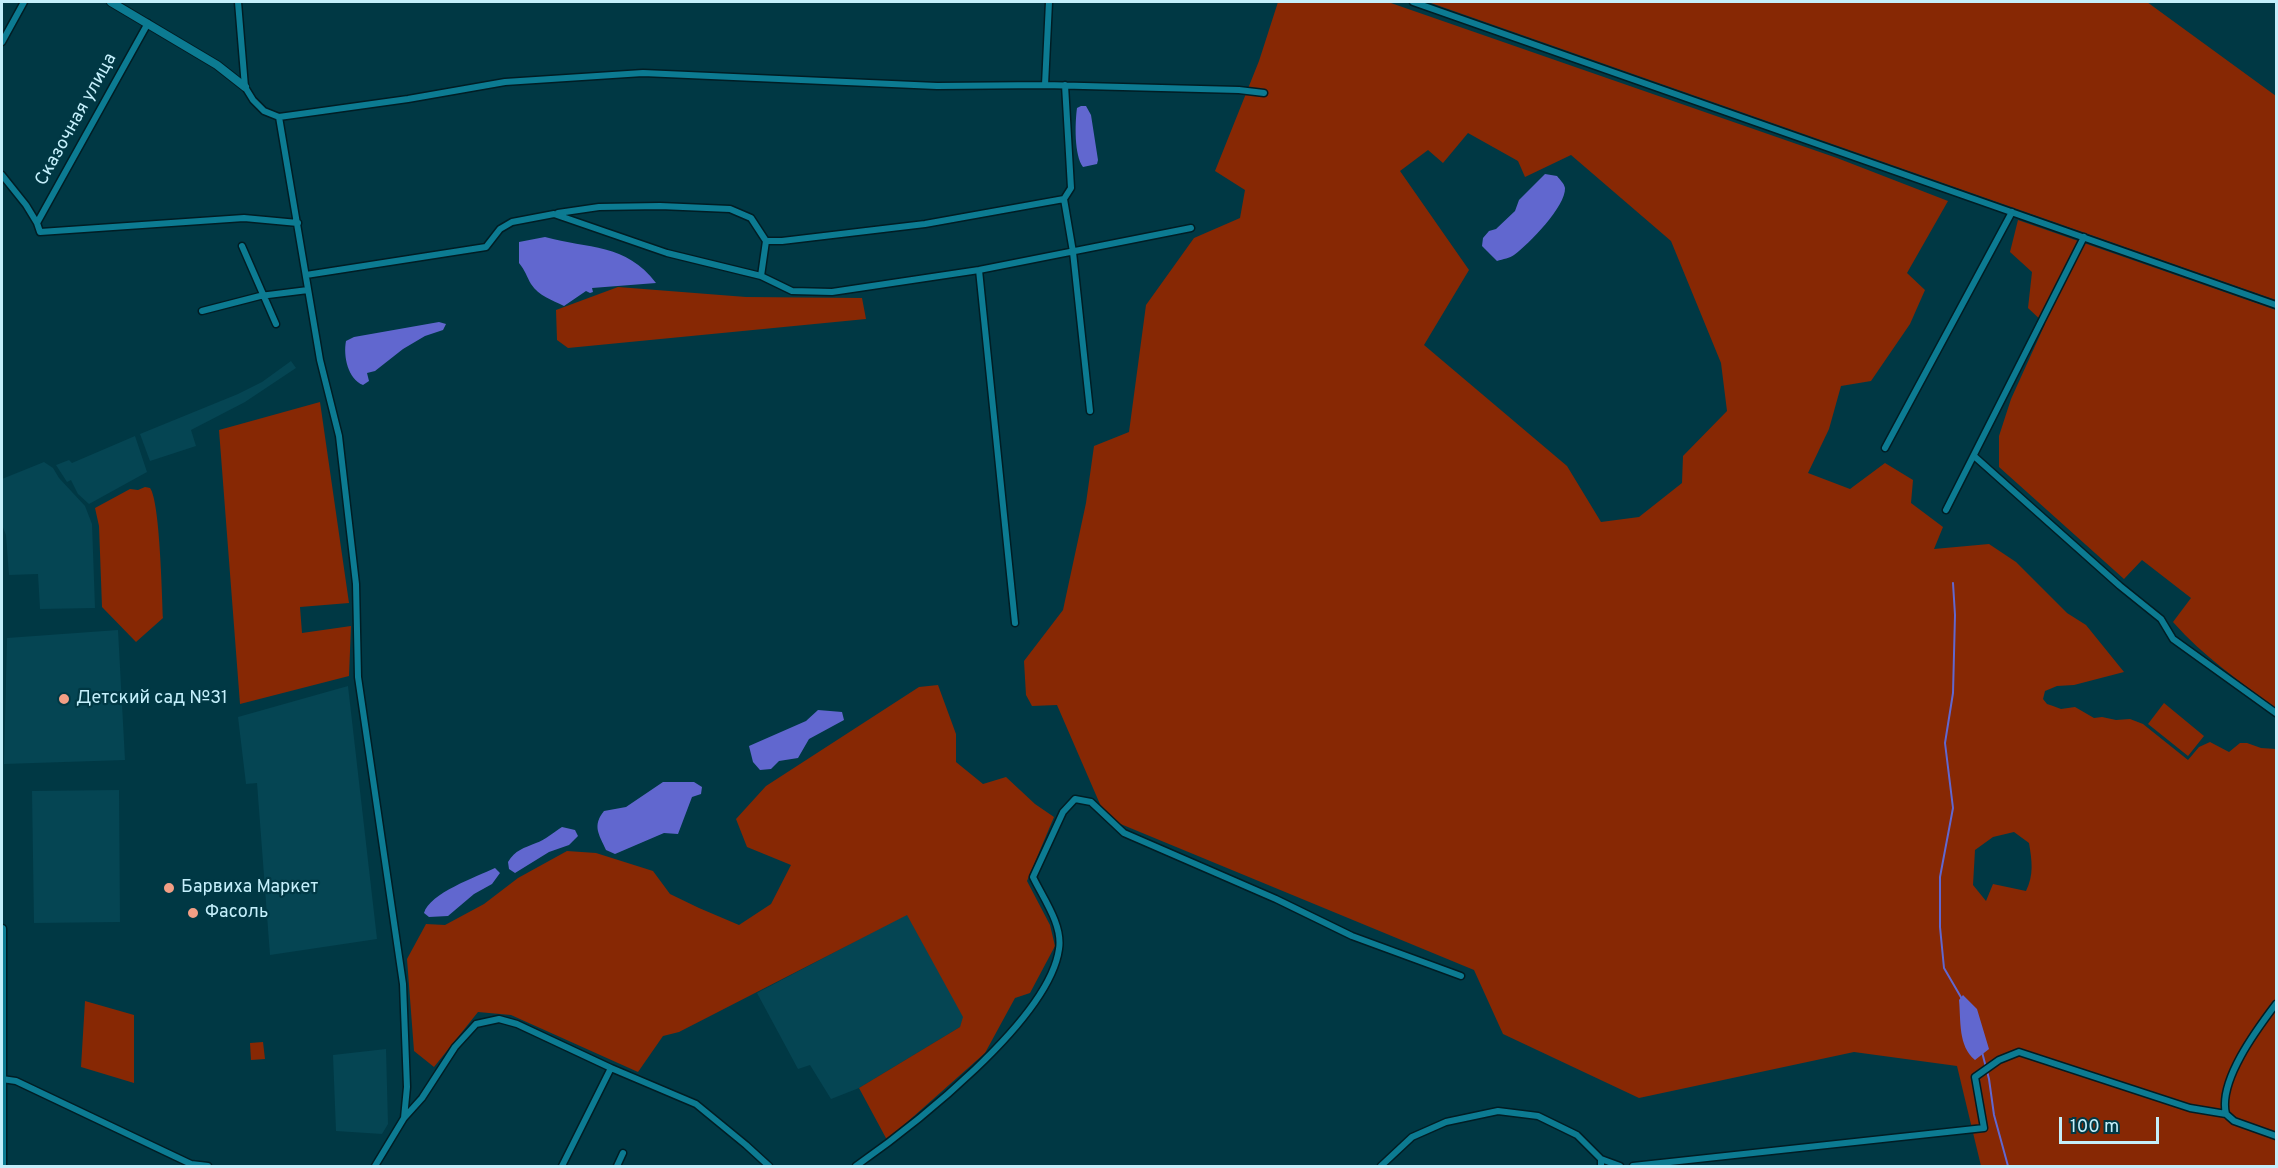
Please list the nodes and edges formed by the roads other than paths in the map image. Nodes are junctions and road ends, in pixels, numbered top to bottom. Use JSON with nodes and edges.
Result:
{"nodes":[{"id":1,"x":24,"y":2,"type":"edge"},
{"id":2,"x":111,"y":2,"type":"edge"},
{"id":3,"x":238,"y":2,"type":"edge"},
{"id":4,"x":1049,"y":2,"type":"edge"},
{"id":5,"x":1413,"y":2,"type":"edge"},
{"id":6,"x":148,"y":23,"type":"junction"},
{"id":7,"x":2,"y":42,"type":"edge"},
{"id":8,"x":1046,"y":85,"type":"junction"},
{"id":9,"x":1065,"y":85,"type":"junction"},
{"id":10,"x":245,"y":87,"type":"junction"},
{"id":11,"x":1264,"y":93,"type":"dead end"},
{"id":12,"x":279,"y":117,"type":"junction"},
{"id":13,"x":2,"y":175,"type":"edge"},
{"id":14,"x":1064,"y":199,"type":"junction"},
{"id":15,"x":2012,"y":212,"type":"junction"},
{"id":16,"x":554,"y":214,"type":"junction"},
{"id":17,"x":298,"y":222,"type":"junction"},
{"id":18,"x":37,"y":223,"type":"junction"},
{"id":19,"x":1191,"y":228,"type":"dead end"},
{"id":20,"x":2084,"y":237,"type":"junction"},
{"id":21,"x":766,"y":241,"type":"junction"},
{"id":22,"x":242,"y":246,"type":"dead end"},
{"id":23,"x":1073,"y":252,"type":"junction"},
{"id":24,"x":979,"y":270,"type":"junction"},
{"id":25,"x":306,"y":275,"type":"junction"},
{"id":26,"x":761,"y":276,"type":"junction"},
{"id":27,"x":308,"y":290,"type":"junction"},
{"id":28,"x":264,"y":295,"type":"junction"},
{"id":29,"x":2277,"y":305,"type":"edge"},
{"id":30,"x":202,"y":311,"type":"dead end"},
{"id":31,"x":276,"y":324,"type":"dead end"},
{"id":32,"x":1090,"y":411,"type":"dead end"},
{"id":33,"x":1886,"y":448,"type":"dead end"},
{"id":34,"x":1974,"y":456,"type":"junction"},
{"id":35,"x":1946,"y":510,"type":"dead end"},
{"id":36,"x":1015,"y":622,"type":"dead end"},
{"id":37,"x":2277,"y":713,"type":"edge"},
{"id":38,"x":2,"y":929,"type":"edge"},
{"id":39,"x":1461,"y":975,"type":"dead end"},
{"id":40,"x":2277,"y":1004,"type":"edge"},
{"id":41,"x":611,"y":1068,"type":"junction"},
{"id":42,"x":2,"y":1079,"type":"edge"},
{"id":43,"x":2226,"y":1114,"type":"junction"},
{"id":44,"x":404,"y":1118,"type":"junction"},
{"id":45,"x":2277,"y":1136,"type":"edge"},
{"id":46,"x":623,"y":1153,"type":"dead end"},
{"id":47,"x":1601,"y":1159,"type":"junction"},
{"id":48,"x":2,"y":1167,"type":"edge"},
{"id":49,"x":208,"y":1167,"type":"edge"},
{"id":50,"x":375,"y":1167,"type":"edge"},
{"id":51,"x":562,"y":1167,"type":"edge"},
{"id":52,"x":616,"y":1167,"type":"edge"},
{"id":53,"x":769,"y":1167,"type":"edge"},
{"id":54,"x":856,"y":1167,"type":"edge"},
{"id":55,"x":1381,"y":1167,"type":"edge"},
{"id":56,"x":1601,"y":1167,"type":"edge"},
{"id":57,"x":1620,"y":1167,"type":"edge"},
{"id":58,"x":1633,"y":1167,"type":"edge"}],
"edges":[{"from":1,"to":7,"type":"street"},
{"from":2,"to":6,"type":"street"},
{"from":3,"to":10,"type":"street"},
{"from":4,"to":8,"type":"street"},
{"from":5,"to":15,"type":"street"},
{"from":6,"to":10,"type":"street"},
{"from":6,"to":18,"type":"street","name":"Сказочная улица"},
{"from":8,"to":9,"type":"street"},
{"from":8,"to":12,"type":"street"},
{"from":9,"to":11,"type":"street"},
{"from":9,"to":14,"type":"street"},
{"from":10,"to":12,"type":"street"},
{"from":12,"to":17,"type":"street"},
{"from":13,"to":18,"type":"street"},
{"from":14,"to":21,"type":"street"},
{"from":14,"to":23,"type":"street"},
{"from":15,"to":20,"type":"street"},
{"from":15,"to":33,"type":"street"},
{"from":16,"to":21,"type":"street"},
{"from":16,"to":25,"type":"street"},
{"from":16,"to":26,"type":"street"},
{"from":17,"to":18,"type":"street"},
{"from":17,"to":25,"type":"street"},
{"from":19,"to":23,"type":"street"},
{"from":20,"to":29,"type":"street"},
{"from":20,"to":34,"type":"street"},
{"from":21,"to":26,"type":"street"},
{"from":22,"to":28,"type":"street"},
{"from":23,"to":24,"type":"street"},
{"from":23,"to":32,"type":"street"},
{"from":24,"to":26,"type":"street"},
{"from":24,"to":36,"type":"street"},
{"from":25,"to":27,"type":"street"},
{"from":27,"to":28,"type":"street"},
{"from":27,"to":44,"type":"street"},
{"from":28,"to":30,"type":"street"},
{"from":28,"to":31,"type":"street"},
{"from":34,"to":35,"type":"street"},
{"from":34,"to":37,"type":"street"},
{"from":38,"to":42,"type":"main road"},
{"from":39,"to":54,"type":"street"},
{"from":40,"to":43,"type":"street"},
{"from":41,"to":44,"type":"street"},
{"from":41,"to":51,"type":"street"},
{"from":41,"to":53,"type":"street"},
{"from":42,"to":48,"type":"main road"},
{"from":42,"to":49,"type":"street"},
{"from":43,"to":45,"type":"street"},
{"from":43,"to":58,"type":"street"},
{"from":44,"to":50,"type":"street"},
{"from":46,"to":52,"type":"street"},
{"from":47,"to":55,"type":"street"},
{"from":47,"to":56,"type":"street"},
{"from":47,"to":57,"type":"street"}]}
